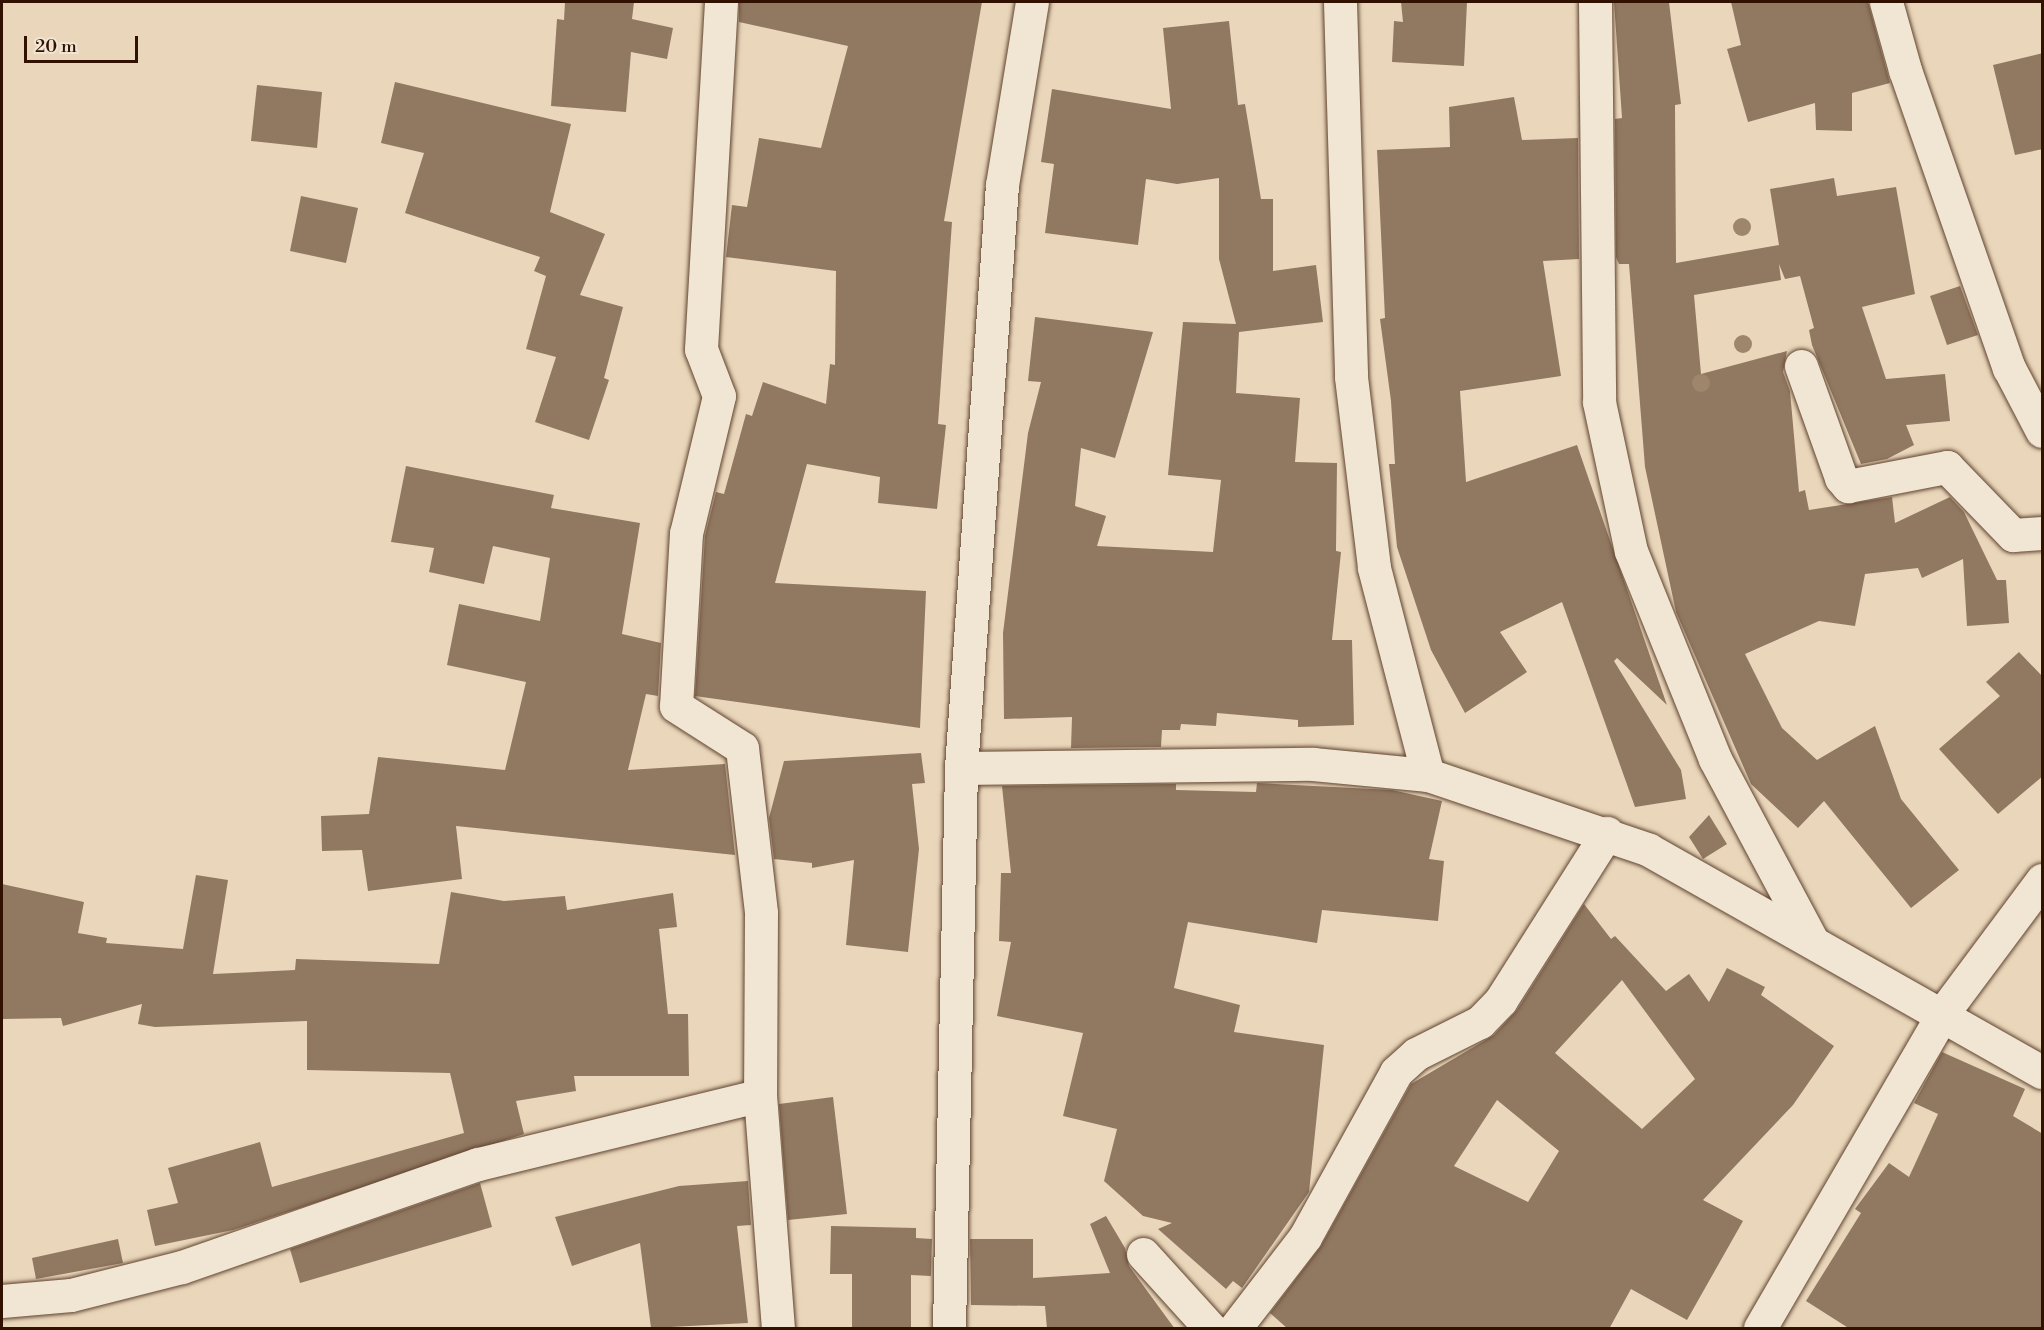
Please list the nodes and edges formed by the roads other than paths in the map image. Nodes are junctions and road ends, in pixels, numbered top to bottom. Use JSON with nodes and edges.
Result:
{"nodes":[{"id":1,"x":721,"y":2,"type":"edge"},
{"id":2,"x":1032,"y":2,"type":"edge"},
{"id":3,"x":1340,"y":2,"type":"edge"},
{"id":4,"x":1595,"y":2,"type":"edge"},
{"id":5,"x":1886,"y":2,"type":"edge"},
{"id":6,"x":1801,"y":366,"type":"dead end"},
{"id":7,"x":2043,"y":430,"type":"edge"},
{"id":8,"x":2043,"y":533,"type":"edge"},
{"id":9,"x":961,"y":768,"type":"junction"},
{"id":10,"x":1428,"y":775,"type":"junction"},
{"id":11,"x":1607,"y":833,"type":"junction"},
{"id":12,"x":2043,"y":880,"type":"edge"},
{"id":13,"x":1812,"y":941,"type":"junction"},
{"id":14,"x":1943,"y":1012,"type":"junction"},
{"id":15,"x":2043,"y":1072,"type":"edge"},
{"id":16,"x":760,"y":1095,"type":"junction"},
{"id":17,"x":1143,"y":1254,"type":"dead end"},
{"id":18,"x":2,"y":1301,"type":"edge"},
{"id":19,"x":778,"y":1329,"type":"edge"},
{"id":20,"x":949,"y":1329,"type":"edge"},
{"id":21,"x":1210,"y":1329,"type":"edge"},
{"id":22,"x":1236,"y":1329,"type":"edge"},
{"id":23,"x":1760,"y":1329,"type":"edge"}],
"edges":[{"from":1,"to":16,"type":"street"},
{"from":2,"to":9,"type":"street"},
{"from":3,"to":10,"type":"street"},
{"from":4,"to":13,"type":"street"},
{"from":5,"to":7,"type":"street"},
{"from":6,"to":8,"type":"street"},
{"from":9,"to":10,"type":"street"},
{"from":9,"to":20,"type":"street"},
{"from":10,"to":11,"type":"street"},
{"from":11,"to":13,"type":"street"},
{"from":11,"to":22,"type":"street"},
{"from":12,"to":14,"type":"street"},
{"from":13,"to":14,"type":"street"},
{"from":14,"to":15,"type":"street"},
{"from":14,"to":23,"type":"street"},
{"from":16,"to":18,"type":"street"},
{"from":16,"to":19,"type":"street"},
{"from":17,"to":21,"type":"street"}]}
